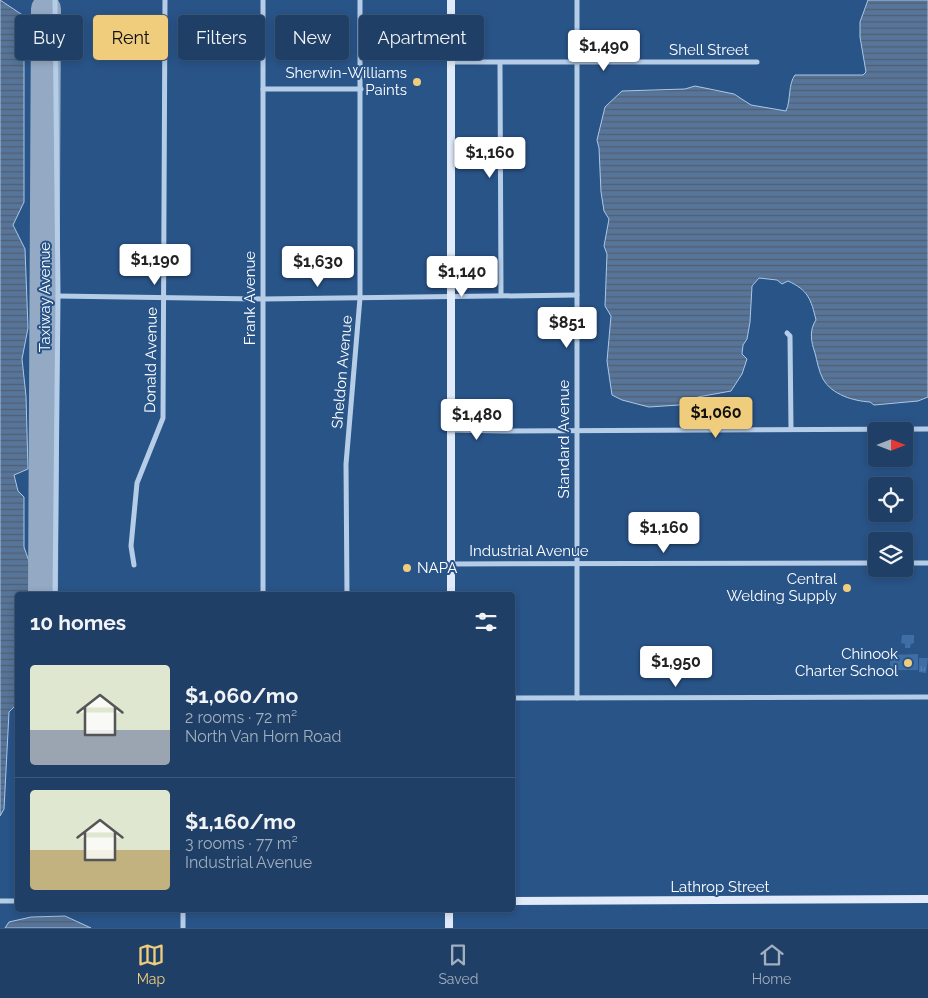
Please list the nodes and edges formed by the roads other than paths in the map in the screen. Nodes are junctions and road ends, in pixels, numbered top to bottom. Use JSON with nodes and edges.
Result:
{"nodes":[{"id":1,"x":55,"y":0,"type":"edge"},
{"id":2,"x":166,"y":0,"type":"edge"},
{"id":3,"x":263,"y":0,"type":"edge"},
{"id":4,"x":360,"y":0,"type":"edge"},
{"id":5,"x":451,"y":0,"type":"edge"},
{"id":6,"x":578,"y":0,"type":"edge"},
{"id":7,"x":451,"y":62,"type":"junction"},
{"id":8,"x":578,"y":62,"type":"junction"},
{"id":9,"x":757,"y":62,"type":"dead end"},
{"id":10,"x":500,"y":64,"type":"junction"},
{"id":11,"x":263,"y":89,"type":"junction"},
{"id":12,"x":361,"y":89,"type":"junction"},
{"id":13,"x":501,"y":294,"type":"junction"},
{"id":14,"x":451,"y":295,"type":"junction"},
{"id":15,"x":577,"y":295,"type":"junction"},
{"id":16,"x":58,"y":296,"type":"junction"},
{"id":17,"x":165,"y":296,"type":"junction"},
{"id":18,"x":360,"y":298,"type":"junction"},
{"id":19,"x":263,"y":299,"type":"junction"},
{"id":20,"x":787,"y":333,"type":"dead end"},
{"id":21,"x":791,"y":428,"type":"junction"},
{"id":22,"x":928,"y":428,"type":"edge"},
{"id":23,"x":450,"y":430,"type":"junction"},
{"id":24,"x":577,"y":430,"type":"junction"},
{"id":25,"x":868,"y":563,"type":"edge"},
{"id":26,"x":913,"y":563,"type":"edge"},
{"id":27,"x":928,"y":563,"type":"edge"},
{"id":28,"x":451,"y":564,"type":"junction"},
{"id":29,"x":576,"y":564,"type":"junction"},
{"id":30,"x":134,"y":565,"type":"dead end"},
{"id":31,"x":56,"y":592,"type":"edge"},
{"id":32,"x":263,"y":592,"type":"edge"},
{"id":33,"x":347,"y":592,"type":"edge"},
{"id":34,"x":451,"y":592,"type":"edge"},
{"id":35,"x":515,"y":698,"type":"edge"},
{"id":36,"x":577,"y":698,"type":"junction"},
{"id":37,"x":928,"y":698,"type":"edge"},
{"id":38,"x":928,"y":900,"type":"edge"},
{"id":39,"x":0,"y":901,"type":"edge"},
{"id":40,"x":15,"y":901,"type":"edge"},
{"id":41,"x":515,"y":901,"type":"edge"},
{"id":42,"x":183,"y":912,"type":"edge"},
{"id":43,"x":449,"y":912,"type":"edge"},
{"id":44,"x":183,"y":928,"type":"edge"},
{"id":45,"x":449,"y":928,"type":"edge"}],
"edges":[{"from":1,"to":16,"type":"street","name":"Taxiway Avenue"},
{"from":2,"to":17,"type":"street","name":"Donald Avenue"},
{"from":3,"to":11,"type":"street","name":"Frank Avenue"},
{"from":4,"to":12,"type":"street","name":"Sheldon Avenue"},
{"from":5,"to":7,"type":"main road"},
{"from":6,"to":8,"type":"street","name":"Standard Avenue"},
{"from":7,"to":10,"type":"street","name":"Shell Street"},
{"from":7,"to":14,"type":"main road"},
{"from":8,"to":9,"type":"street","name":"Shell Street"},
{"from":8,"to":10,"type":"street","name":"Shell Street"},
{"from":8,"to":15,"type":"street","name":"Standard Avenue"},
{"from":10,"to":13,"type":"street"},
{"from":11,"to":12,"type":"street"},
{"from":11,"to":19,"type":"street","name":"Frank Avenue"},
{"from":12,"to":18,"type":"street","name":"Sheldon Avenue"},
{"from":13,"to":14,"type":"street"},
{"from":13,"to":15,"type":"street"},
{"from":14,"to":18,"type":"street"},
{"from":14,"to":23,"type":"main road"},
{"from":15,"to":24,"type":"street","name":"Standard Avenue"},
{"from":16,"to":17,"type":"street"},
{"from":16,"to":31,"type":"street","name":"Taxiway Avenue"},
{"from":17,"to":19,"type":"street"},
{"from":17,"to":30,"type":"street","name":"Donald Avenue"},
{"from":18,"to":19,"type":"street"},
{"from":18,"to":33,"type":"street","name":"Sheldon Avenue"},
{"from":19,"to":32,"type":"street","name":"Frank Avenue"},
{"from":20,"to":21,"type":"street"},
{"from":21,"to":22,"type":"street"},
{"from":21,"to":24,"type":"street"},
{"from":23,"to":24,"type":"street"},
{"from":23,"to":28,"type":"main road"},
{"from":24,"to":29,"type":"street","name":"Standard Avenue"},
{"from":25,"to":29,"type":"street","name":"Industrial Avenue"},
{"from":26,"to":27,"type":"street"},
{"from":28,"to":29,"type":"street","name":"Industrial Avenue"},
{"from":28,"to":34,"type":"main road"},
{"from":29,"to":36,"type":"street","name":"Standard Avenue"},
{"from":35,"to":36,"type":"street"},
{"from":36,"to":37,"type":"street"},
{"from":38,"to":41,"type":"main road","name":"Lathrop Street"},
{"from":39,"to":40,"type":"street"},
{"from":42,"to":44,"type":"street"},
{"from":43,"to":45,"type":"main road"}]}
